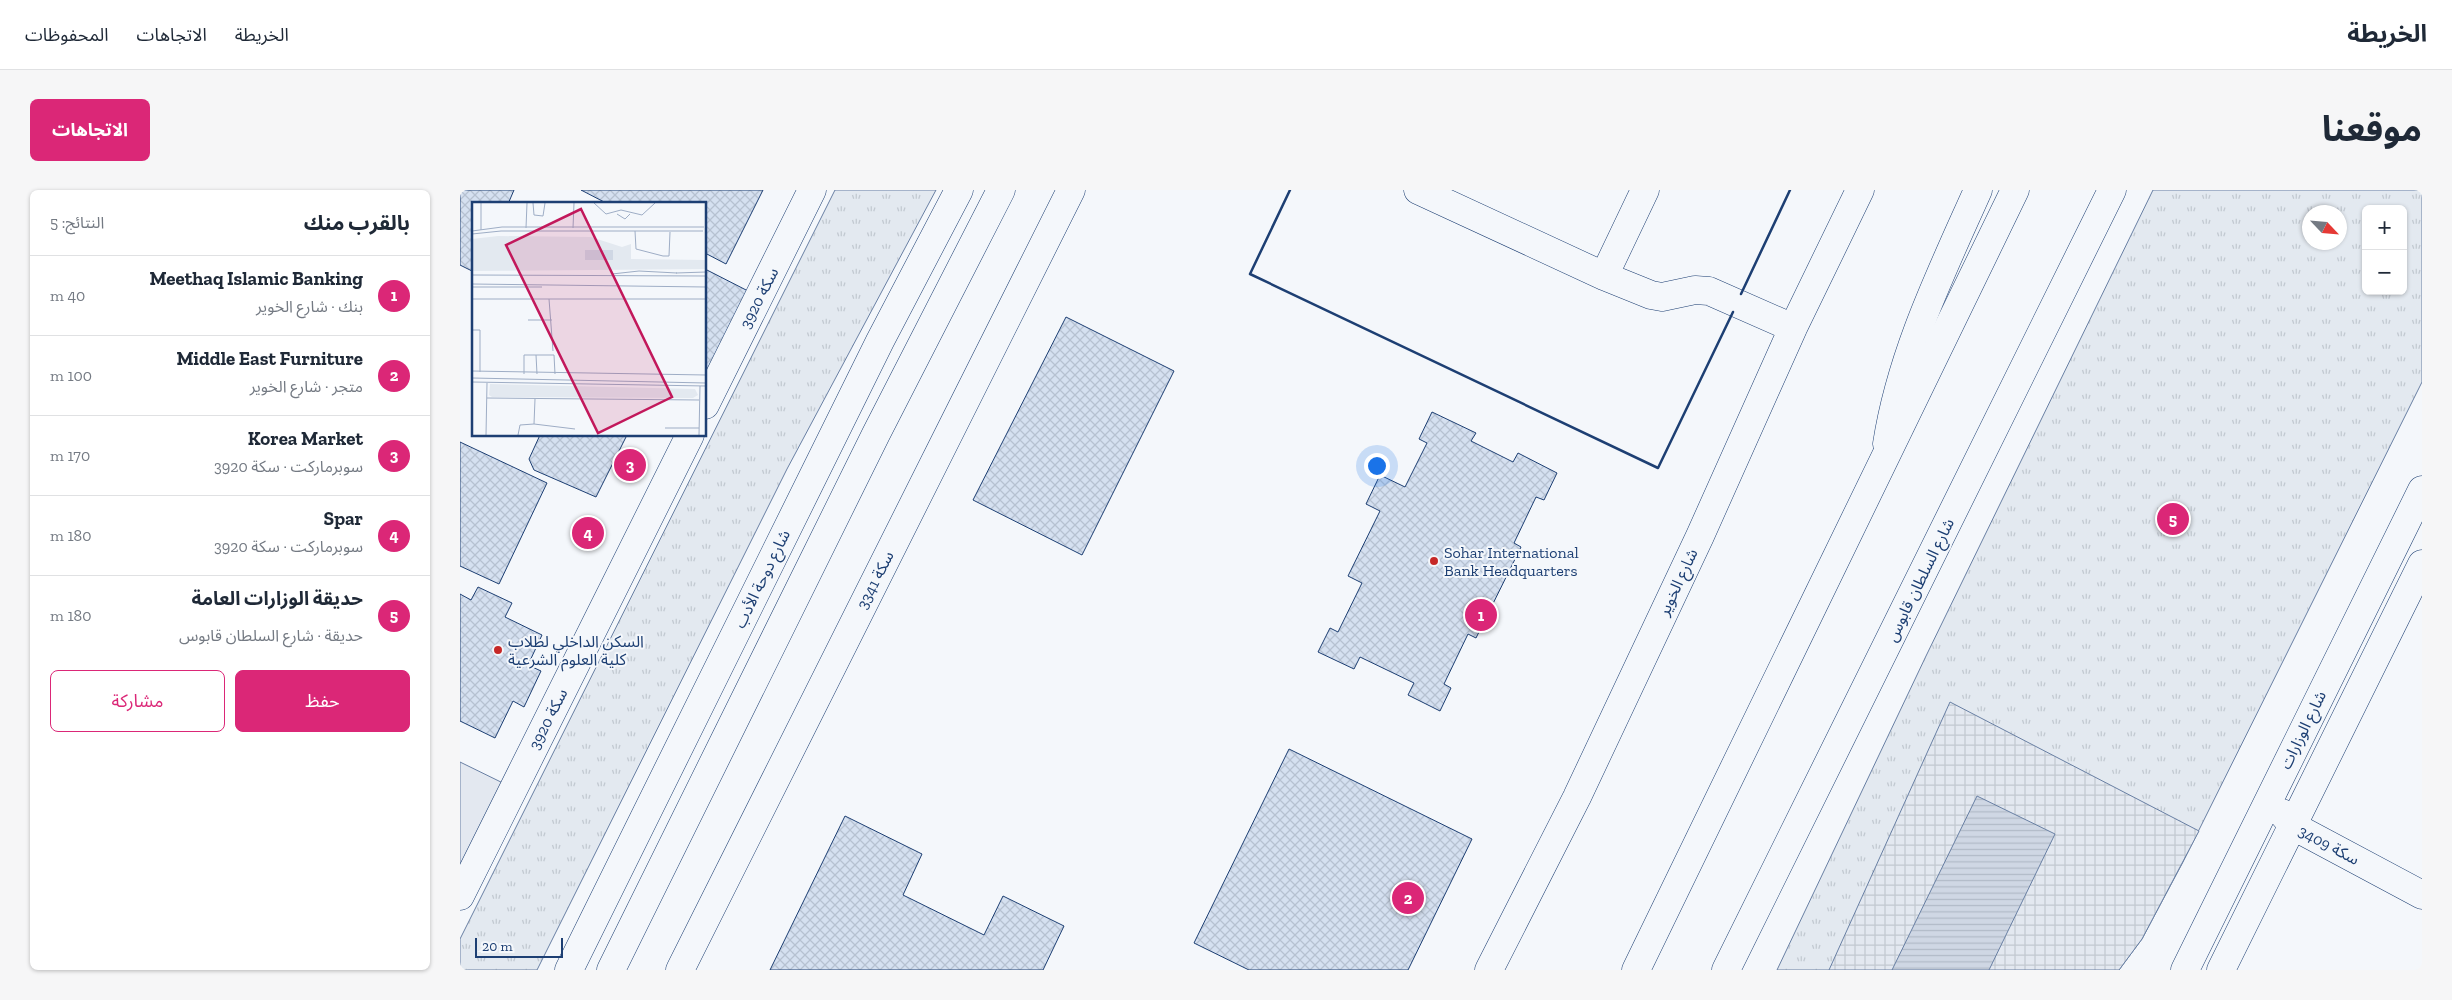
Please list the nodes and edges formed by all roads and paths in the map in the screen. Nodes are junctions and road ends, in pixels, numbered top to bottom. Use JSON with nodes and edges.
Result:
{"nodes":[{"id":1,"x":812,"y":190,"type":"edge"},
{"id":2,"x":959,"y":190,"type":"edge"},
{"id":3,"x":1001,"y":190,"type":"edge"},
{"id":4,"x":1071,"y":190,"type":"edge"},
{"id":5,"x":1418,"y":190,"type":"edge"},
{"id":6,"x":1645,"y":190,"type":"edge"},
{"id":7,"x":1860,"y":190,"type":"edge"},
{"id":8,"x":1978,"y":190,"type":"edge"},
{"id":9,"x":2016,"y":190,"type":"edge"},
{"id":10,"x":2112,"y":190,"type":"edge"},
{"id":11,"x":1604,"y":276,"type":"junction"},
{"id":12,"x":1793,"y":328,"type":"junction"},
{"id":13,"x":706,"y":403,"type":"edge"},
{"id":14,"x":690,"y":436,"type":"edge"},
{"id":15,"x":1884,"y":462,"type":"junction"},
{"id":16,"x":2422,"y":490,"type":"edge"},
{"id":17,"x":2422,"y":564,"type":"edge"},
{"id":18,"x":2325,"y":686,"type":"junction"},
{"id":19,"x":2293,"y":826,"type":"junction"},
{"id":20,"x":2422,"y":895,"type":"edge"},
{"id":21,"x":460,"y":896,"type":"edge"},
{"id":22,"x":1739,"y":957,"type":"edge"},
{"id":23,"x":569,"y":970,"type":"edge"},
{"id":24,"x":611,"y":970,"type":"edge"},
{"id":25,"x":680,"y":970,"type":"edge"},
{"id":26,"x":1490,"y":970,"type":"edge"},
{"id":27,"x":1636,"y":970,"type":"edge"},
{"id":28,"x":1726,"y":970,"type":"edge"},
{"id":29,"x":2185,"y":970,"type":"edge"},
{"id":30,"x":2221,"y":970,"type":"edge"}],
"edges":[{"from":1,"to":13,"type":"main road","name":"سكة 3920"},
{"from":2,"to":23,"type":"main road","name":"شارع دوحة الأدب"},
{"from":3,"to":24,"type":"main road"},
{"from":4,"to":25,"type":"main road","name":"سكة 3341"},
{"from":5,"to":11,"type":"main road"},
{"from":6,"to":11,"type":"main road"},
{"from":7,"to":12,"type":"main road","name":"شارع الخوير"},
{"from":8,"to":15,"type":"main road"},
{"from":9,"to":15,"type":"main road"},
{"from":10,"to":22,"type":"main road","name":"شارع السلطان قابوس"},
{"from":11,"to":12,"type":"main road"},
{"from":12,"to":26,"type":"main road","name":"شارع الخوير"},
{"from":14,"to":21,"type":"main road","name":"سكة 3920"},
{"from":15,"to":27,"type":"main road"},
{"from":16,"to":18,"type":"main road","name":"شارع الوزارات"},
{"from":17,"to":19,"type":"main road","name":"شارع الوزارات"},
{"from":18,"to":19,"type":"main road","name":"سكة 3409"},
{"from":18,"to":29,"type":"main road","name":"شارع الوزارات"},
{"from":19,"to":20,"type":"main road","name":"سكة 3409"},
{"from":19,"to":30,"type":"main road","name":"شارع الوزارات"},
{"from":22,"to":28,"type":"main road","name":"شارع السلطان قابوس"}]}
